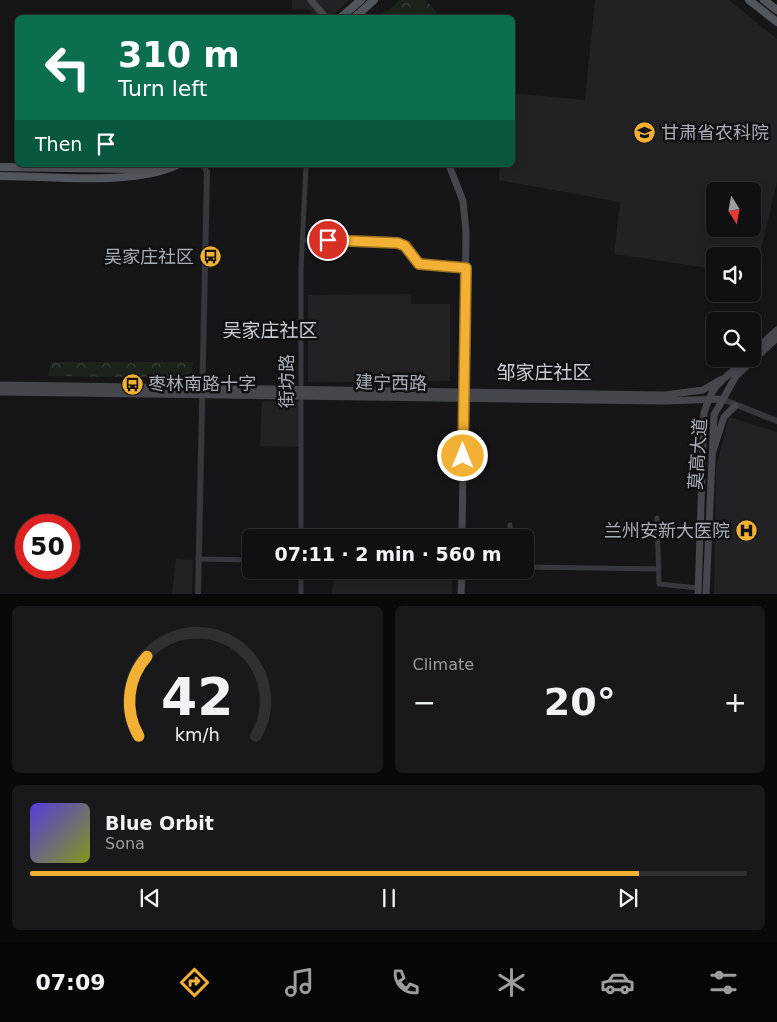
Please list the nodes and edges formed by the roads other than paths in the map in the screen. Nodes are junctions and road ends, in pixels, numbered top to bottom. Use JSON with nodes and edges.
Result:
{"nodes":[{"id":1,"x":311,"y":0,"type":"edge"},
{"id":2,"x":362,"y":0,"type":"edge"},
{"id":3,"x":374,"y":0,"type":"edge"},
{"id":4,"x":749,"y":0,"type":"edge"},
{"id":5,"x":764,"y":0,"type":"edge"},
{"id":6,"x":772,"y":0,"type":"edge"},
{"id":7,"x":777,"y":5,"type":"edge"},
{"id":8,"x":777,"y":10,"type":"edge"},
{"id":9,"x":324,"y":15,"type":"edge"},
{"id":10,"x":344,"y":15,"type":"edge"},
{"id":11,"x":357,"y":15,"type":"edge"},
{"id":12,"x":777,"y":22,"type":"edge"},
{"id":13,"x":0,"y":167,"type":"edge"},
{"id":14,"x":140,"y":167,"type":"edge"},
{"id":15,"x":172,"y":167,"type":"edge"},
{"id":16,"x":204,"y":167,"type":"edge"},
{"id":17,"x":306,"y":167,"type":"edge"},
{"id":18,"x":450,"y":167,"type":"edge"},
{"id":19,"x":0,"y":176,"type":"edge"},
{"id":20,"x":303,"y":240,"type":"junction"},
{"id":21,"x":466,"y":268,"type":"junction"},
{"id":22,"x":777,"y":330,"type":"edge"},
{"id":23,"x":777,"y":338,"type":"edge"},
{"id":24,"x":761,"y":345,"type":"edge"},
{"id":25,"x":737,"y":367,"type":"edge"},
{"id":26,"x":0,"y":385,"type":"edge"},
{"id":27,"x":0,"y":392,"type":"edge"},
{"id":28,"x":202,"y":392,"type":"junction"},
{"id":29,"x":301,"y":393,"type":"junction"},
{"id":30,"x":707,"y":394,"type":"junction"},
{"id":31,"x":464,"y":396,"type":"junction"},
{"id":32,"x":722,"y":399,"type":"junction"},
{"id":33,"x":735,"y":406,"type":"junction"},
{"id":34,"x":777,"y":421,"type":"edge"},
{"id":35,"x":711,"y":456,"type":"junction"},
{"id":36,"x":658,"y":518,"type":"dead end"},
{"id":37,"x":510,"y":525,"type":"dead end"},
{"id":38,"x":300,"y":529,"type":"edge"},
{"id":39,"x":462,"y":529,"type":"edge"},
{"id":40,"x":510,"y":529,"type":"edge"},
{"id":41,"x":198,"y":559,"type":"junction"},
{"id":42,"x":242,"y":560,"type":"edge"},
{"id":43,"x":534,"y":567,"type":"edge"},
{"id":44,"x":659,"y":569,"type":"junction"},
{"id":45,"x":301,"y":579,"type":"edge"},
{"id":46,"x":462,"y":579,"type":"edge"},
{"id":47,"x":698,"y":591,"type":"edge"},
{"id":48,"x":198,"y":594,"type":"edge"},
{"id":49,"x":301,"y":594,"type":"edge"},
{"id":50,"x":461,"y":594,"type":"edge"},
{"id":51,"x":706,"y":594,"type":"edge"}],
"edges":[{"from":1,"to":9,"type":"main road"},
{"from":2,"to":10,"type":"main road"},
{"from":3,"to":11,"type":"main road"},
{"from":4,"to":12,"type":"main road"},
{"from":5,"to":8,"type":"main road"},
{"from":6,"to":7,"type":"main road"},
{"from":13,"to":14,"type":"main road"},
{"from":15,"to":19,"type":"main road"},
{"from":16,"to":28,"type":"street"},
{"from":17,"to":20,"type":"street","name":"街坊路"},
{"from":18,"to":21,"type":"main road"},
{"from":20,"to":21,"type":"street"},
{"from":20,"to":29,"type":"street","name":"街坊路"},
{"from":21,"to":31,"type":"main road"},
{"from":22,"to":24,"type":"main road"},
{"from":23,"to":32,"type":"main road","name":"莫高大道"},
{"from":25,"to":30,"type":"main road","name":"建宁西路"},
{"from":26,"to":28,"type":"main road","name":"建宁西路"},
{"from":27,"to":28,"type":"main road","name":"建宁西路"},
{"from":28,"to":29,"type":"main road","name":"建宁西路"},
{"from":28,"to":41,"type":"street"},
{"from":29,"to":31,"type":"main road","name":"建宁西路"},
{"from":29,"to":38,"type":"street","name":"街坊路"},
{"from":30,"to":31,"type":"main road","name":"建宁西路"},
{"from":30,"to":32,"type":"main road"},
{"from":30,"to":47,"type":"main road","name":"莫高大道"},
{"from":31,"to":39,"type":"main road"},
{"from":32,"to":33,"type":"street"},
{"from":32,"to":35,"type":"main road","name":"莫高大道"},
{"from":33,"to":34,"type":"street"},
{"from":33,"to":35,"type":"main road"},
{"from":35,"to":51,"type":"main road","name":"莫高大道"},
{"from":36,"to":44,"type":"street"},
{"from":37,"to":40,"type":"street"},
{"from":41,"to":42,"type":"street"},
{"from":41,"to":48,"type":"street"},
{"from":43,"to":44,"type":"street"},
{"from":44,"to":47,"type":"street"},
{"from":45,"to":49,"type":"street"},
{"from":46,"to":50,"type":"main road"}]}
